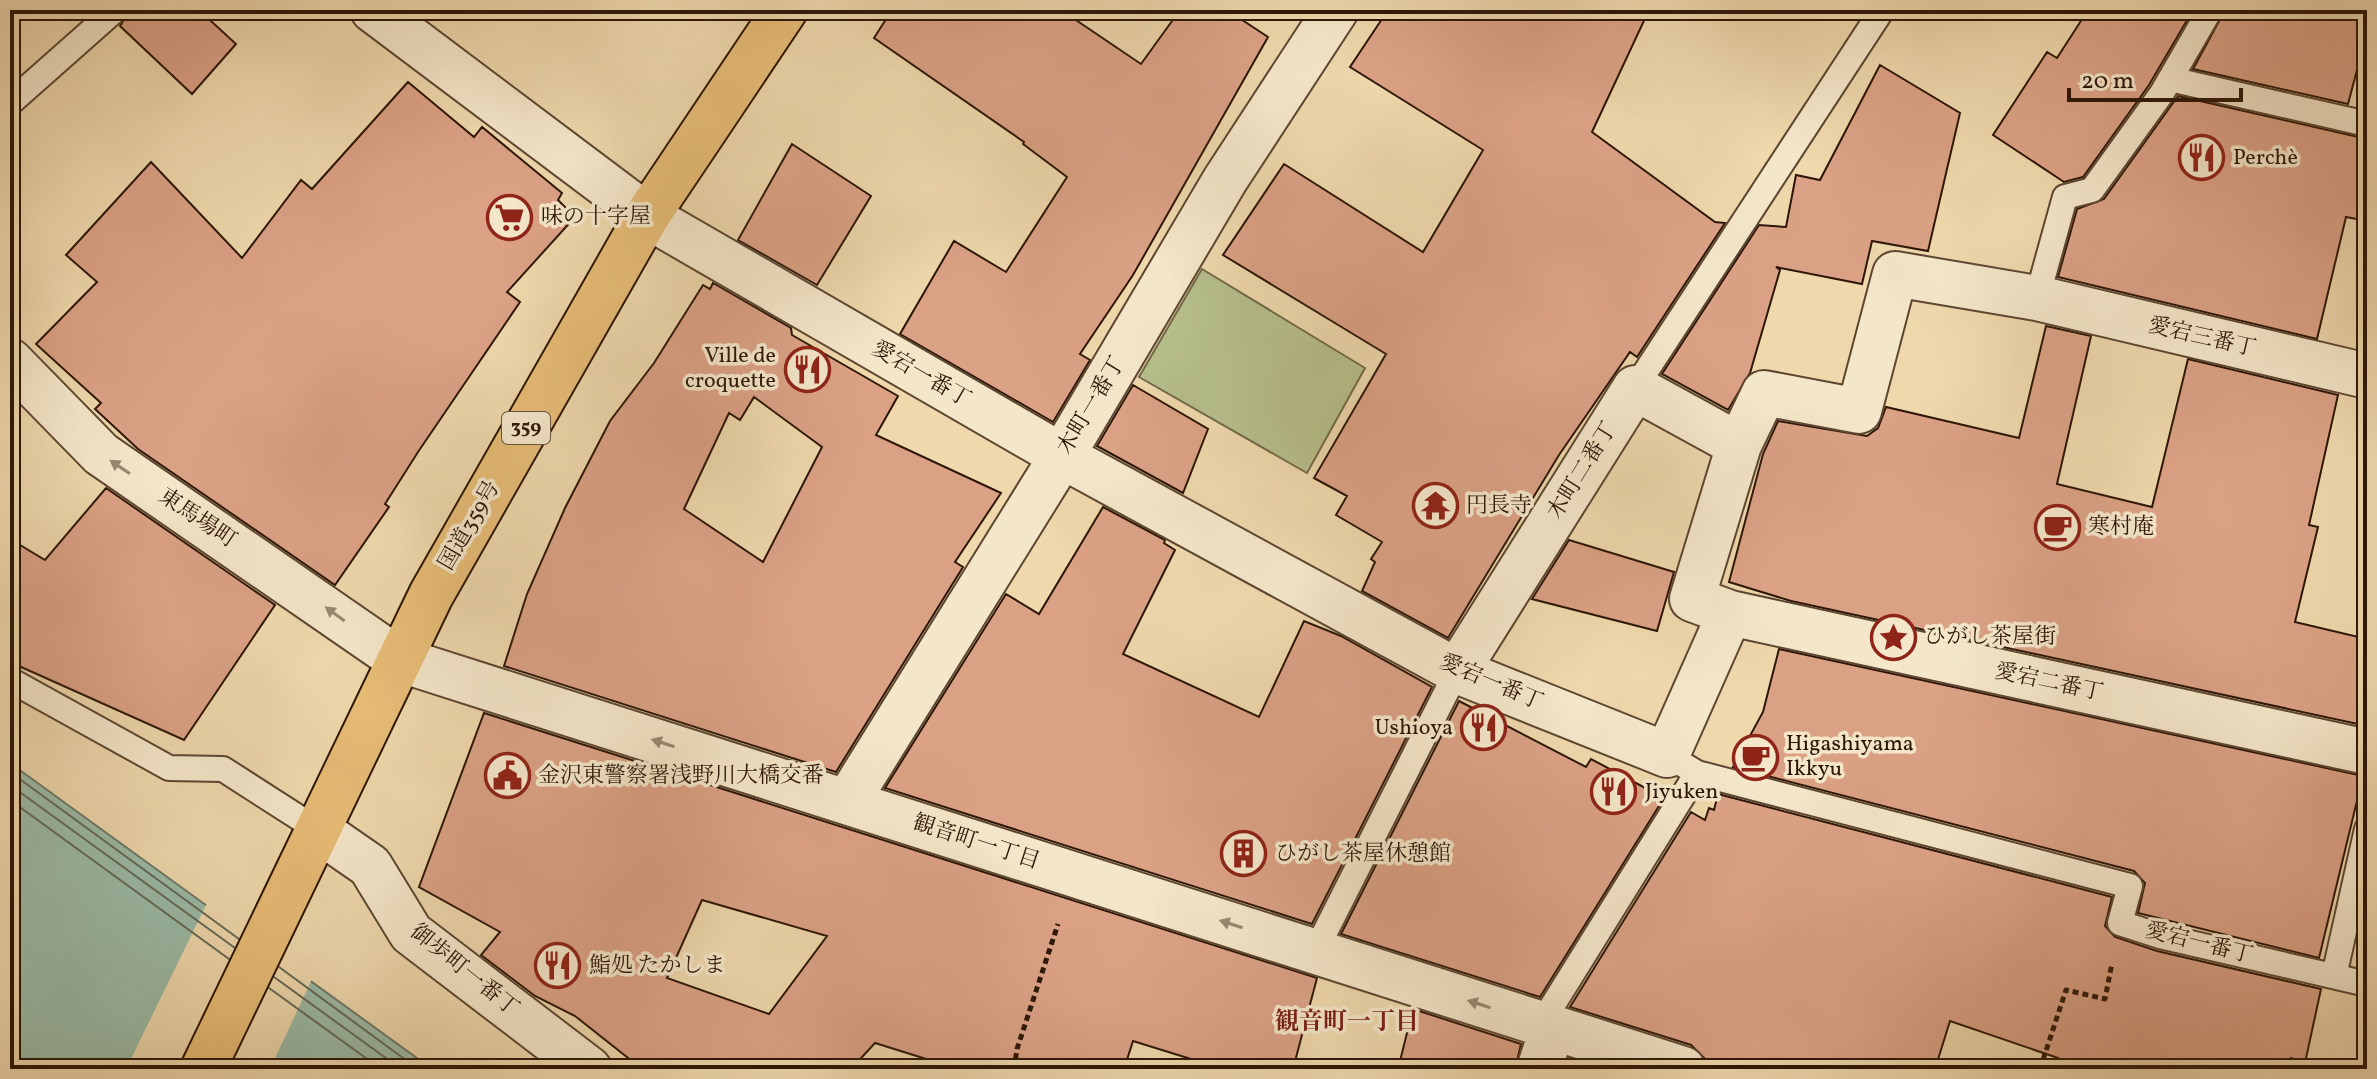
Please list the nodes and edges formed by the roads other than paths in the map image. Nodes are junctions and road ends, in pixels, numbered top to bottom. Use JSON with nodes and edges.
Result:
{"nodes":[{"id":1,"x":115,"y":10,"type":"edge"},
{"id":2,"x":373,"y":10,"type":"edge"},
{"id":3,"x":785,"y":10,"type":"edge"},
{"id":4,"x":1336,"y":10,"type":"edge"},
{"id":5,"x":1882,"y":10,"type":"edge"},
{"id":6,"x":2210,"y":10,"type":"edge"},
{"id":7,"x":2170,"y":79,"type":"junction"},
{"id":8,"x":10,"y":103,"type":"edge"},
{"id":9,"x":2367,"y":124,"type":"edge"},
{"id":10,"x":647,"y":216,"type":"junction"},
{"id":11,"x":2037,"y":298,"type":"junction"},
{"id":12,"x":10,"y":361,"type":"edge"},
{"id":13,"x":2367,"y":376,"type":"edge"},
{"id":14,"x":1635,"y":388,"type":"junction"},
{"id":15,"x":1739,"y":445,"type":"junction"},
{"id":16,"x":1062,"y":456,"type":"junction"},
{"id":17,"x":1730,"y":613,"type":"junction"},
{"id":18,"x":398,"y":659,"type":"junction"},
{"id":19,"x":1457,"y":671,"type":"junction"},
{"id":20,"x":10,"y":680,"type":"edge"},
{"id":21,"x":2367,"y":752,"type":"edge"},
{"id":22,"x":1682,"y":764,"type":"junction"},
{"id":23,"x":847,"y":802,"type":"junction"},
{"id":24,"x":2367,"y":829,"type":"edge"},
{"id":25,"x":309,"y":848,"type":"junction"},
{"id":26,"x":1316,"y":950,"type":"junction"},
{"id":27,"x":2334,"y":976,"type":"junction"},
{"id":28,"x":2367,"y":984,"type":"edge"},
{"id":29,"x":1547,"y":1026,"type":"junction"},
{"id":30,"x":203,"y":1069,"type":"edge"},
{"id":31,"x":589,"y":1069,"type":"edge"},
{"id":32,"x":1539,"y":1069,"type":"edge"},
{"id":33,"x":1683,"y":1069,"type":"edge"}],
"edges":[{"from":1,"to":8,"type":"lane"},
{"from":2,"to":10,"type":"street","name":"愛宕一番丁"},
{"from":3,"to":10,"type":"highway","name":"国道359号","number":"359"},
{"from":4,"to":16,"type":"street","name":"木町一番丁"},
{"from":5,"to":14,"type":"lane","name":"木町二番丁"},
{"from":6,"to":7,"type":"lane"},
{"from":7,"to":9,"type":"lane"},
{"from":7,"to":11,"type":"lane"},
{"from":10,"to":16,"type":"street","name":"愛宕一番丁"},
{"from":10,"to":18,"type":"highway","name":"国道359号","number":"359"},
{"from":11,"to":13,"type":"street","name":"愛宕三番丁"},
{"from":11,"to":15,"type":"street","name":"愛宕三番丁"},
{"from":18,"to":12,"type":"street","name":"東馬場町","one_way":true},
{"from":14,"to":15,"type":"street"},
{"from":14,"to":19,"type":"street","name":"木町二番丁"},
{"from":15,"to":17,"type":"street","name":"愛宕二番丁"},
{"from":16,"to":19,"type":"street","name":"愛宕一番丁"},
{"from":16,"to":23,"type":"street","name":"木町一番丁"},
{"from":17,"to":21,"type":"street","name":"愛宕二番丁"},
{"from":17,"to":22,"type":"street"},
{"from":23,"to":18,"type":"street","name":"観音町一丁目","one_way":true},
{"from":18,"to":25,"type":"highway","name":"国道359号","number":"359"},
{"from":19,"to":22,"type":"street","name":"愛宕一番丁"},
{"from":19,"to":26,"type":"lane","name":"木町二番丁"},
{"from":20,"to":25,"type":"lane"},
{"from":22,"to":27,"type":"lane","name":"愛宕一番丁"},
{"from":22,"to":29,"type":"lane"},
{"from":26,"to":23,"type":"street","name":"観音町一丁目","one_way":true},
{"from":24,"to":27,"type":"lane"},
{"from":25,"to":30,"type":"highway","name":"国道359号","number":"359"},
{"from":25,"to":31,"type":"street","name":"御歩町一番丁"},
{"from":29,"to":26,"type":"street","name":"観音町一丁目","one_way":true},
{"from":27,"to":28,"type":"lane","name":"愛宕一番丁"},
{"from":29,"to":32,"type":"street"},
{"from":29,"to":33,"type":"street","name":"観音町一丁目"}]}
